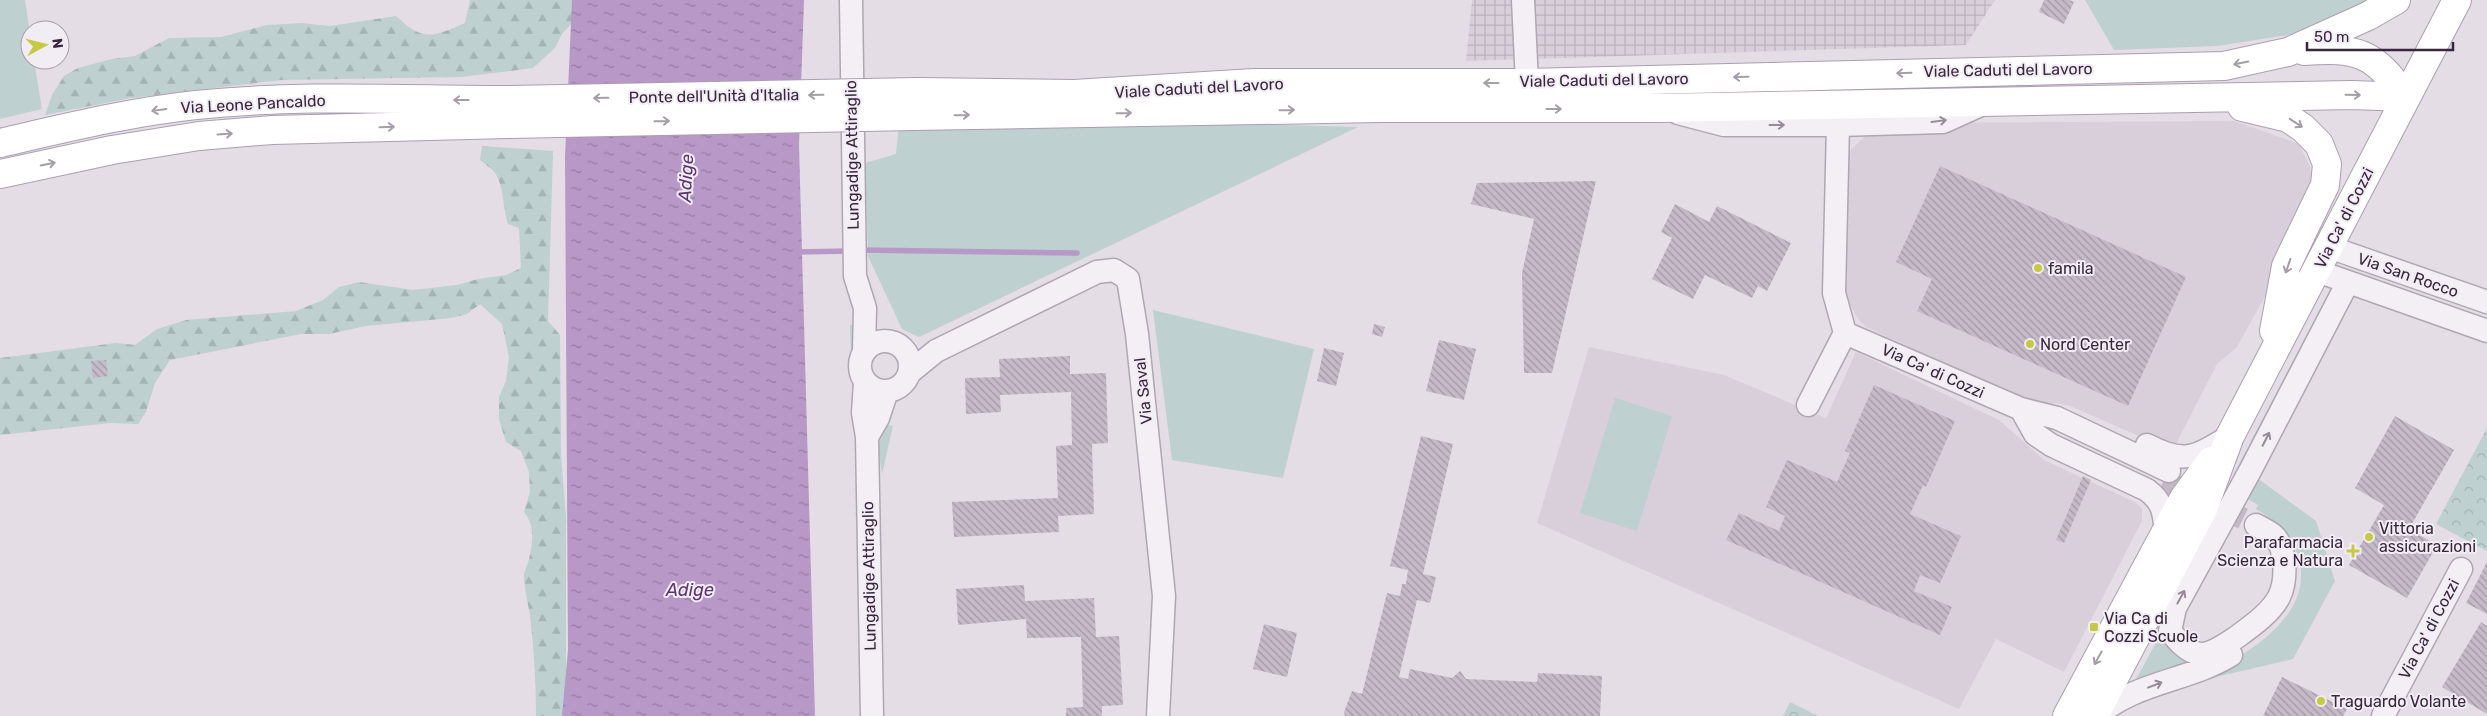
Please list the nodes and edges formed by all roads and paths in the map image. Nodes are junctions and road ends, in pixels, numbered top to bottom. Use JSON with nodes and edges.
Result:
{"nodes":[{"id":1,"x":851,"y":0,"type":"edge"},
{"id":2,"x":1523,"y":0,"type":"edge"},
{"id":3,"x":2396,"y":0,"type":"edge"},
{"id":4,"x":2457,"y":0,"type":"edge"},
{"id":5,"x":2288,"y":52,"type":"junction"},
{"id":6,"x":1526,"y":82,"type":"junction"},
{"id":7,"x":2405,"y":97,"type":"junction"},
{"id":8,"x":2199,"y":98,"type":"junction"},
{"id":9,"x":1989,"y":101,"type":"junction"},
{"id":10,"x":915,"y":104,"type":"junction"},
{"id":11,"x":1660,"y":108,"type":"junction"},
{"id":12,"x":509,"y":112,"type":"junction"},
{"id":13,"x":1838,"y":125,"type":"junction"},
{"id":14,"x":0,"y":143,"type":"edge"},
{"id":15,"x":0,"y":174,"type":"edge"},
{"id":16,"x":2323,"y":259,"type":"junction"},
{"id":17,"x":2348,"y":282,"type":"junction"},
{"id":18,"x":2487,"y":302,"type":"edge"},
{"id":19,"x":865,"y":308,"type":"junction"},
{"id":20,"x":2487,"y":332,"type":"edge"},
{"id":21,"x":1845,"y":333,"type":"junction"},
{"id":22,"x":864,"y":352,"type":"junction"},
{"id":23,"x":902,"y":356,"type":"junction"},
{"id":24,"x":2267,"y":364,"type":"junction"},
{"id":25,"x":865,"y":382,"type":"junction"},
{"id":26,"x":887,"y":392,"type":"junction"},
{"id":27,"x":1808,"y":405,"type":"dead end"},
{"id":28,"x":2021,"y":410,"type":"junction"},
{"id":29,"x":867,"y":436,"type":"junction"},
{"id":30,"x":2230,"y":436,"type":"junction"},
{"id":31,"x":2251,"y":469,"type":"junction"},
{"id":32,"x":2167,"y":476,"type":"tunnel mouth"},
{"id":33,"x":2203,"y":509,"type":"junction"},
{"id":34,"x":2166,"y":534,"type":"junction"},
{"id":35,"x":2205,"y":553,"type":"junction"},
{"id":36,"x":2461,"y":569,"type":"dead end"},
{"id":37,"x":872,"y":716,"type":"edge"},
{"id":38,"x":1158,"y":716,"type":"edge"},
{"id":39,"x":2066,"y":716,"type":"edge"},
{"id":40,"x":2095,"y":716,"type":"edge"},
{"id":41,"x":2383,"y":716,"type":"edge"}],
"edges":[{"from":1,"to":19,"type":"street","name":"Lungadige Attiraglio"},
{"from":2,"to":6,"type":"street"},
{"from":3,"to":5,"type":"main road","name":"Viale Caduti del Lavoro"},
{"from":4,"to":7,"type":"main road","name":"Via Ca' di Cozzi"},
{"from":5,"to":6,"type":"main road","name":"Viale Caduti del Lavoro","one_way":true},
{"from":5,"to":7,"type":"main road","name":"Viale Caduti del Lavoro"},
{"from":6,"to":10,"type":"main road","name":"Viale Caduti del Lavoro","one_way":true},
{"from":8,"to":7,"type":"main road","name":"Viale Caduti del Lavoro","one_way":true},
{"from":7,"to":16,"type":"main road","name":"Via Ca' di Cozzi"},
{"from":8,"to":9,"type":"main road","name":"Viale Caduti del Lavoro"},
{"from":8,"to":24,"type":"main road","name":"Viale Caduti del Lavoro","one_way":true},
{"from":9,"to":11,"type":"main road","name":"Viale Caduti del Lavoro"},
{"from":13,"to":9,"type":"street","name":"Viale Caduti del Lavoro","one_way":true},
{"from":10,"to":11,"type":"main road","name":"Viale Caduti del Lavoro","one_way":true},
{"from":10,"to":12,"type":"main road","name":"Ponte dell'Unità d'Italia","bridge":true},
{"from":11,"to":13,"type":"street","name":"Viale Caduti del Lavoro","one_way":true},
{"from":12,"to":14,"type":"main road","name":"Via Leone Pancaldo","one_way":true},
{"from":15,"to":12,"type":"main road","name":"Via Leone Pancaldo","one_way":true},
{"from":13,"to":21,"type":"street"},
{"from":16,"to":17,"type":"street","name":"Via San Rocco"},
{"from":16,"to":18,"type":"street","name":"Via San Rocco"},
{"from":16,"to":24,"type":"main road","name":"Via Ca' di Cozzi"},
{"from":17,"to":20,"type":"street","name":"Via Ca' di Cozzi"},
{"from":31,"to":17,"type":"street","name":"Via Ca' di Cozzi","one_way":true},
{"from":19,"to":22,"type":"street","name":"Lungadige Attiraglio"},
{"from":19,"to":23,"type":"street","name":"Lungadige Attiraglio"},
{"from":21,"to":27,"type":"street"},
{"from":21,"to":28,"type":"street","name":"Via Ca' di Cozzi"},
{"from":22,"to":23,"type":"street"},
{"from":22,"to":25,"type":"street","name":"Lungadige Attiraglio"},
{"from":23,"to":26,"type":"street"},
{"from":23,"to":38,"type":"street","name":"Via Saval"},
{"from":24,"to":30,"type":"main road","name":"Via Ca' di Cozzi"},
{"from":25,"to":26,"type":"street"},
{"from":25,"to":29,"type":"street","name":"Lungadige Attiraglio"},
{"from":26,"to":29,"type":"street"},
{"from":28,"to":30,"type":"street"},
{"from":28,"to":32,"type":"street","name":"Via Ca' di Cozzi"},
{"from":28,"to":34,"type":"street"},
{"from":29,"to":37,"type":"street","name":"Lungadige Attiraglio"},
{"from":30,"to":33,"type":"main road","name":"Via Ca' di Cozzi"},
{"from":30,"to":34,"type":"main road","name":"Via Ca' di Cozzi"},
{"from":31,"to":33,"type":"street","name":"Via Ca' di Cozzi"},
{"from":31,"to":35,"type":"street","name":"Via Ca' di Cozzi"},
{"from":33,"to":35,"type":"street","name":"Via Ca' di Cozzi"},
{"from":33,"to":40,"type":"main road","name":"Via Ca' di Cozzi"},
{"from":34,"to":39,"type":"main road","name":"Via Ca' di Cozzi","one_way":true},
{"from":40,"to":35,"type":"street","name":"Via Ca' di Cozzi","one_way":true},
{"from":36,"to":41,"type":"street","name":"Via Ca' di Cozzi"}]}
